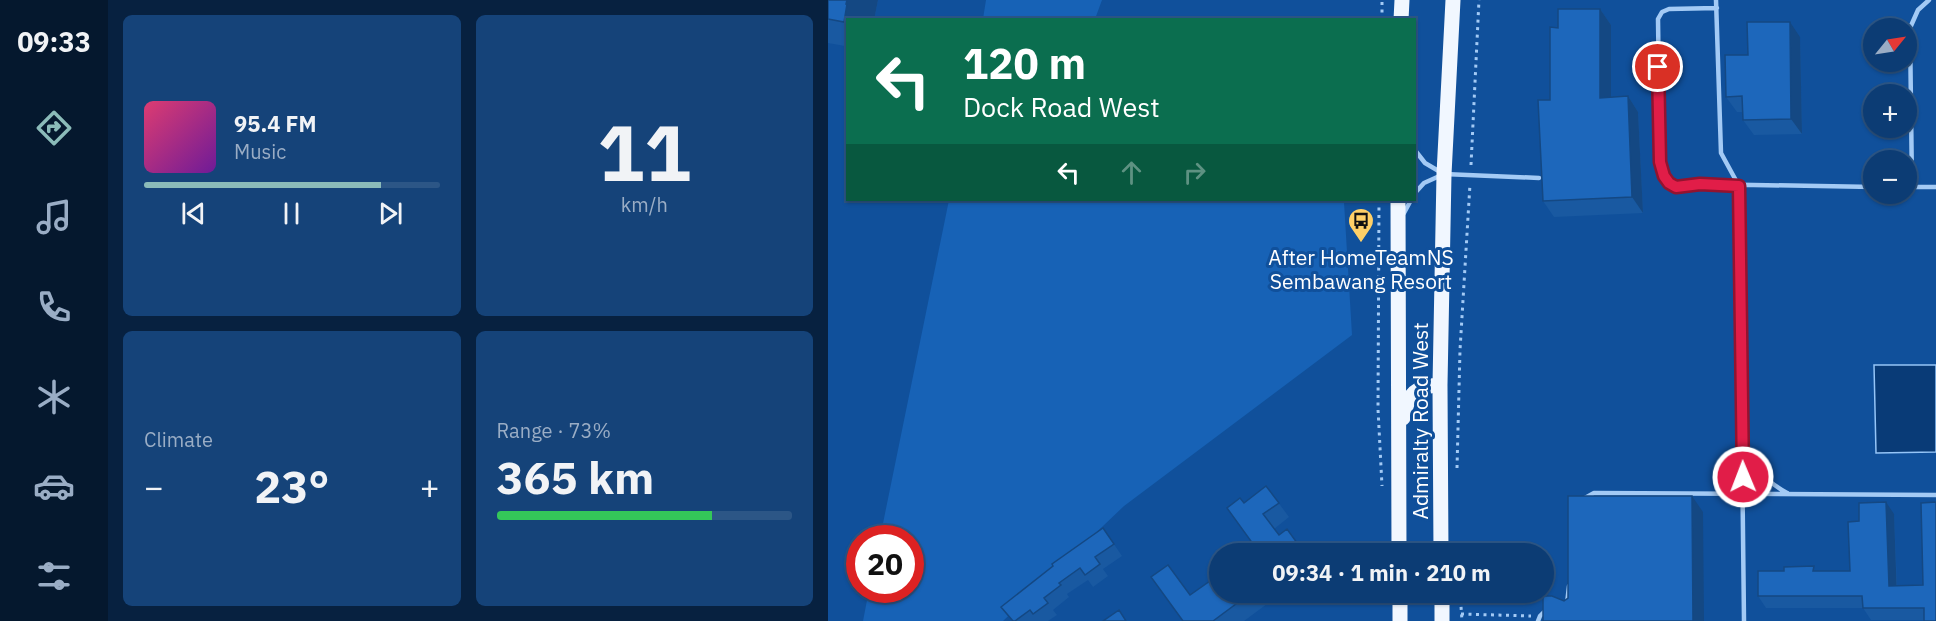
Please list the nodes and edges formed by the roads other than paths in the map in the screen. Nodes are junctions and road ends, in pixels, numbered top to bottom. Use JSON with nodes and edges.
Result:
{"nodes":[{"id":1,"x":1402,"y":0,"type":"edge"},
{"id":2,"x":1453,"y":0,"type":"edge"},
{"id":3,"x":1716,"y":0,"type":"edge"},
{"id":4,"x":1929,"y":0,"type":"edge"},
{"id":5,"x":1717,"y":8,"type":"junction"},
{"id":6,"x":1401,"y":18,"type":"edge"},
{"id":7,"x":1909,"y":150,"type":"edge"},
{"id":8,"x":1416,"y":152,"type":"edge"},
{"id":9,"x":1444,"y":174,"type":"junction"},
{"id":10,"x":1539,"y":178,"type":"edge"},
{"id":11,"x":1739,"y":186,"type":"junction"},
{"id":12,"x":1863,"y":187,"type":"edge"},
{"id":13,"x":1917,"y":187,"type":"edge"},
{"id":14,"x":1936,"y":187,"type":"edge"},
{"id":15,"x":1416,"y":192,"type":"edge"},
{"id":16,"x":1398,"y":201,"type":"edge"},
{"id":17,"x":1411,"y":201,"type":"edge"},
{"id":18,"x":1398,"y":230,"type":"junction"},
{"id":19,"x":1440,"y":384,"type":"junction"},
{"id":20,"x":1742,"y":443,"type":"junction"},
{"id":21,"x":1399,"y":444,"type":"junction"},
{"id":22,"x":1743,"y":493,"type":"junction"},
{"id":23,"x":1790,"y":494,"type":"junction"},
{"id":24,"x":1936,"y":495,"type":"edge"},
{"id":25,"x":1583,"y":499,"type":"edge"},
{"id":26,"x":1400,"y":543,"type":"edge"},
{"id":27,"x":1441,"y":543,"type":"edge"},
{"id":28,"x":1569,"y":585,"type":"edge"},
{"id":29,"x":1400,"y":603,"type":"edge"},
{"id":30,"x":1442,"y":603,"type":"edge"},
{"id":31,"x":1567,"y":607,"type":"junction"},
{"id":32,"x":1575,"y":612,"type":"edge"},
{"id":33,"x":1539,"y":618,"type":"edge"},
{"id":34,"x":1400,"y":621,"type":"edge"},
{"id":35,"x":1442,"y":621,"type":"edge"},
{"id":36,"x":1744,"y":621,"type":"edge"}],
"edges":[{"from":1,"to":6,"type":"main road"},
{"from":2,"to":9,"type":"main road","name":"Admiralty Road West"},
{"from":3,"to":5,"type":"lane"},
{"from":4,"to":7,"type":"lane"},
{"from":5,"to":11,"type":"lane"},
{"from":5,"to":11,"type":"lane"},
{"from":8,"to":9,"type":"lane"},
{"from":9,"to":10,"type":"lane"},
{"from":9,"to":15,"type":"lane"},
{"from":9,"to":19,"type":"main road","name":"Admiralty Road West"},
{"from":11,"to":12,"type":"lane"},
{"from":11,"to":20,"type":"lane"},
{"from":13,"to":14,"type":"lane"},
{"from":16,"to":18,"type":"main road","name":"Admiralty Road West"},
{"from":17,"to":18,"type":"lane"},
{"from":18,"to":21,"type":"main road","name":"Admiralty Road West"},
{"from":19,"to":21,"type":"main road"},
{"from":19,"to":27,"type":"main road","name":"Admiralty Road West"},
{"from":20,"to":22,"type":"lane"},
{"from":20,"to":23,"type":"lane"},
{"from":21,"to":26,"type":"main road","name":"Admiralty Road West"},
{"from":22,"to":23,"type":"lane"},
{"from":22,"to":25,"type":"lane"},
{"from":22,"to":36,"type":"lane"},
{"from":23,"to":24,"type":"lane"},
{"from":28,"to":31,"type":"lane"},
{"from":29,"to":34,"type":"main road"},
{"from":30,"to":35,"type":"main road"},
{"from":31,"to":32,"type":"lane"},
{"from":31,"to":33,"type":"lane"}]}
